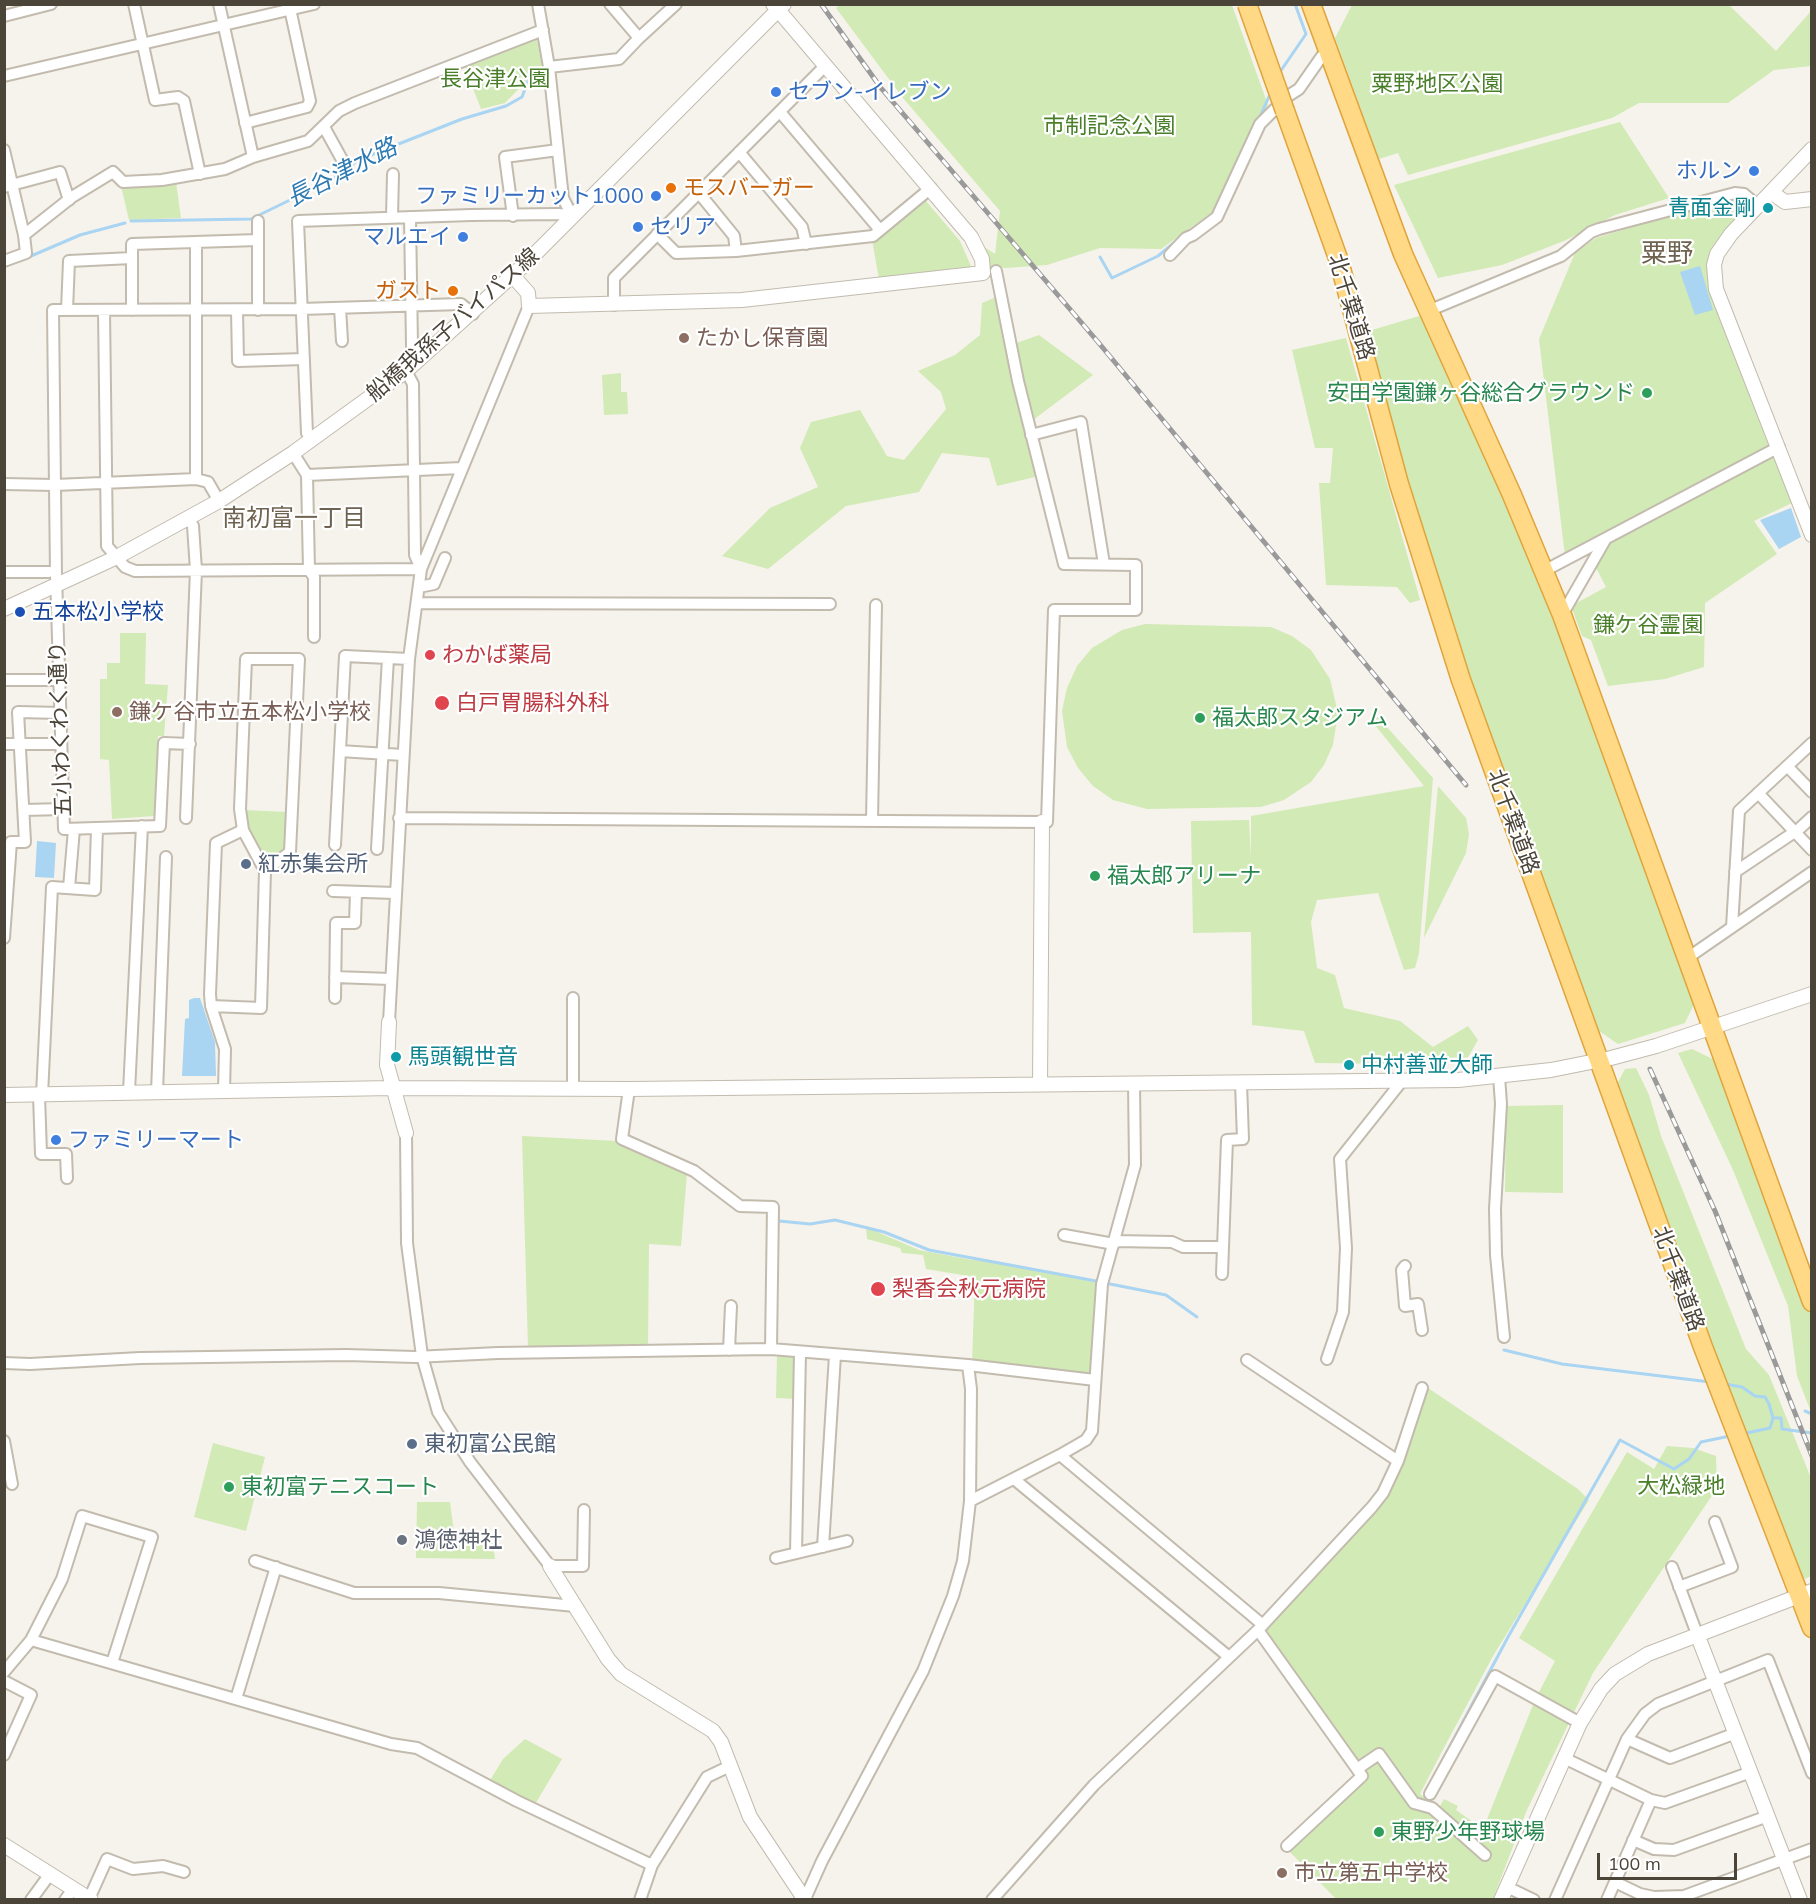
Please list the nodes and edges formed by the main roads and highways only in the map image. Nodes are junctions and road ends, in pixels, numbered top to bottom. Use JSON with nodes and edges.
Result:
{"nodes":[{"id":1,"x":1247,"y":4,"type":"edge"},
{"id":2,"x":1311,"y":4,"type":"edge"},
{"id":3,"x":1812,"y":1302,"type":"edge"},
{"id":4,"x":1805,"y":1594,"type":"edge"},
{"id":5,"x":1812,"y":1628,"type":"edge"}],
"edges":[{"from":1,"to":4,"type":"highway","name":"北千葉道路","bridge":true},
{"from":2,"to":3,"type":"highway"},
{"from":4,"to":5,"type":"highway","name":"北千葉道路"}]}
